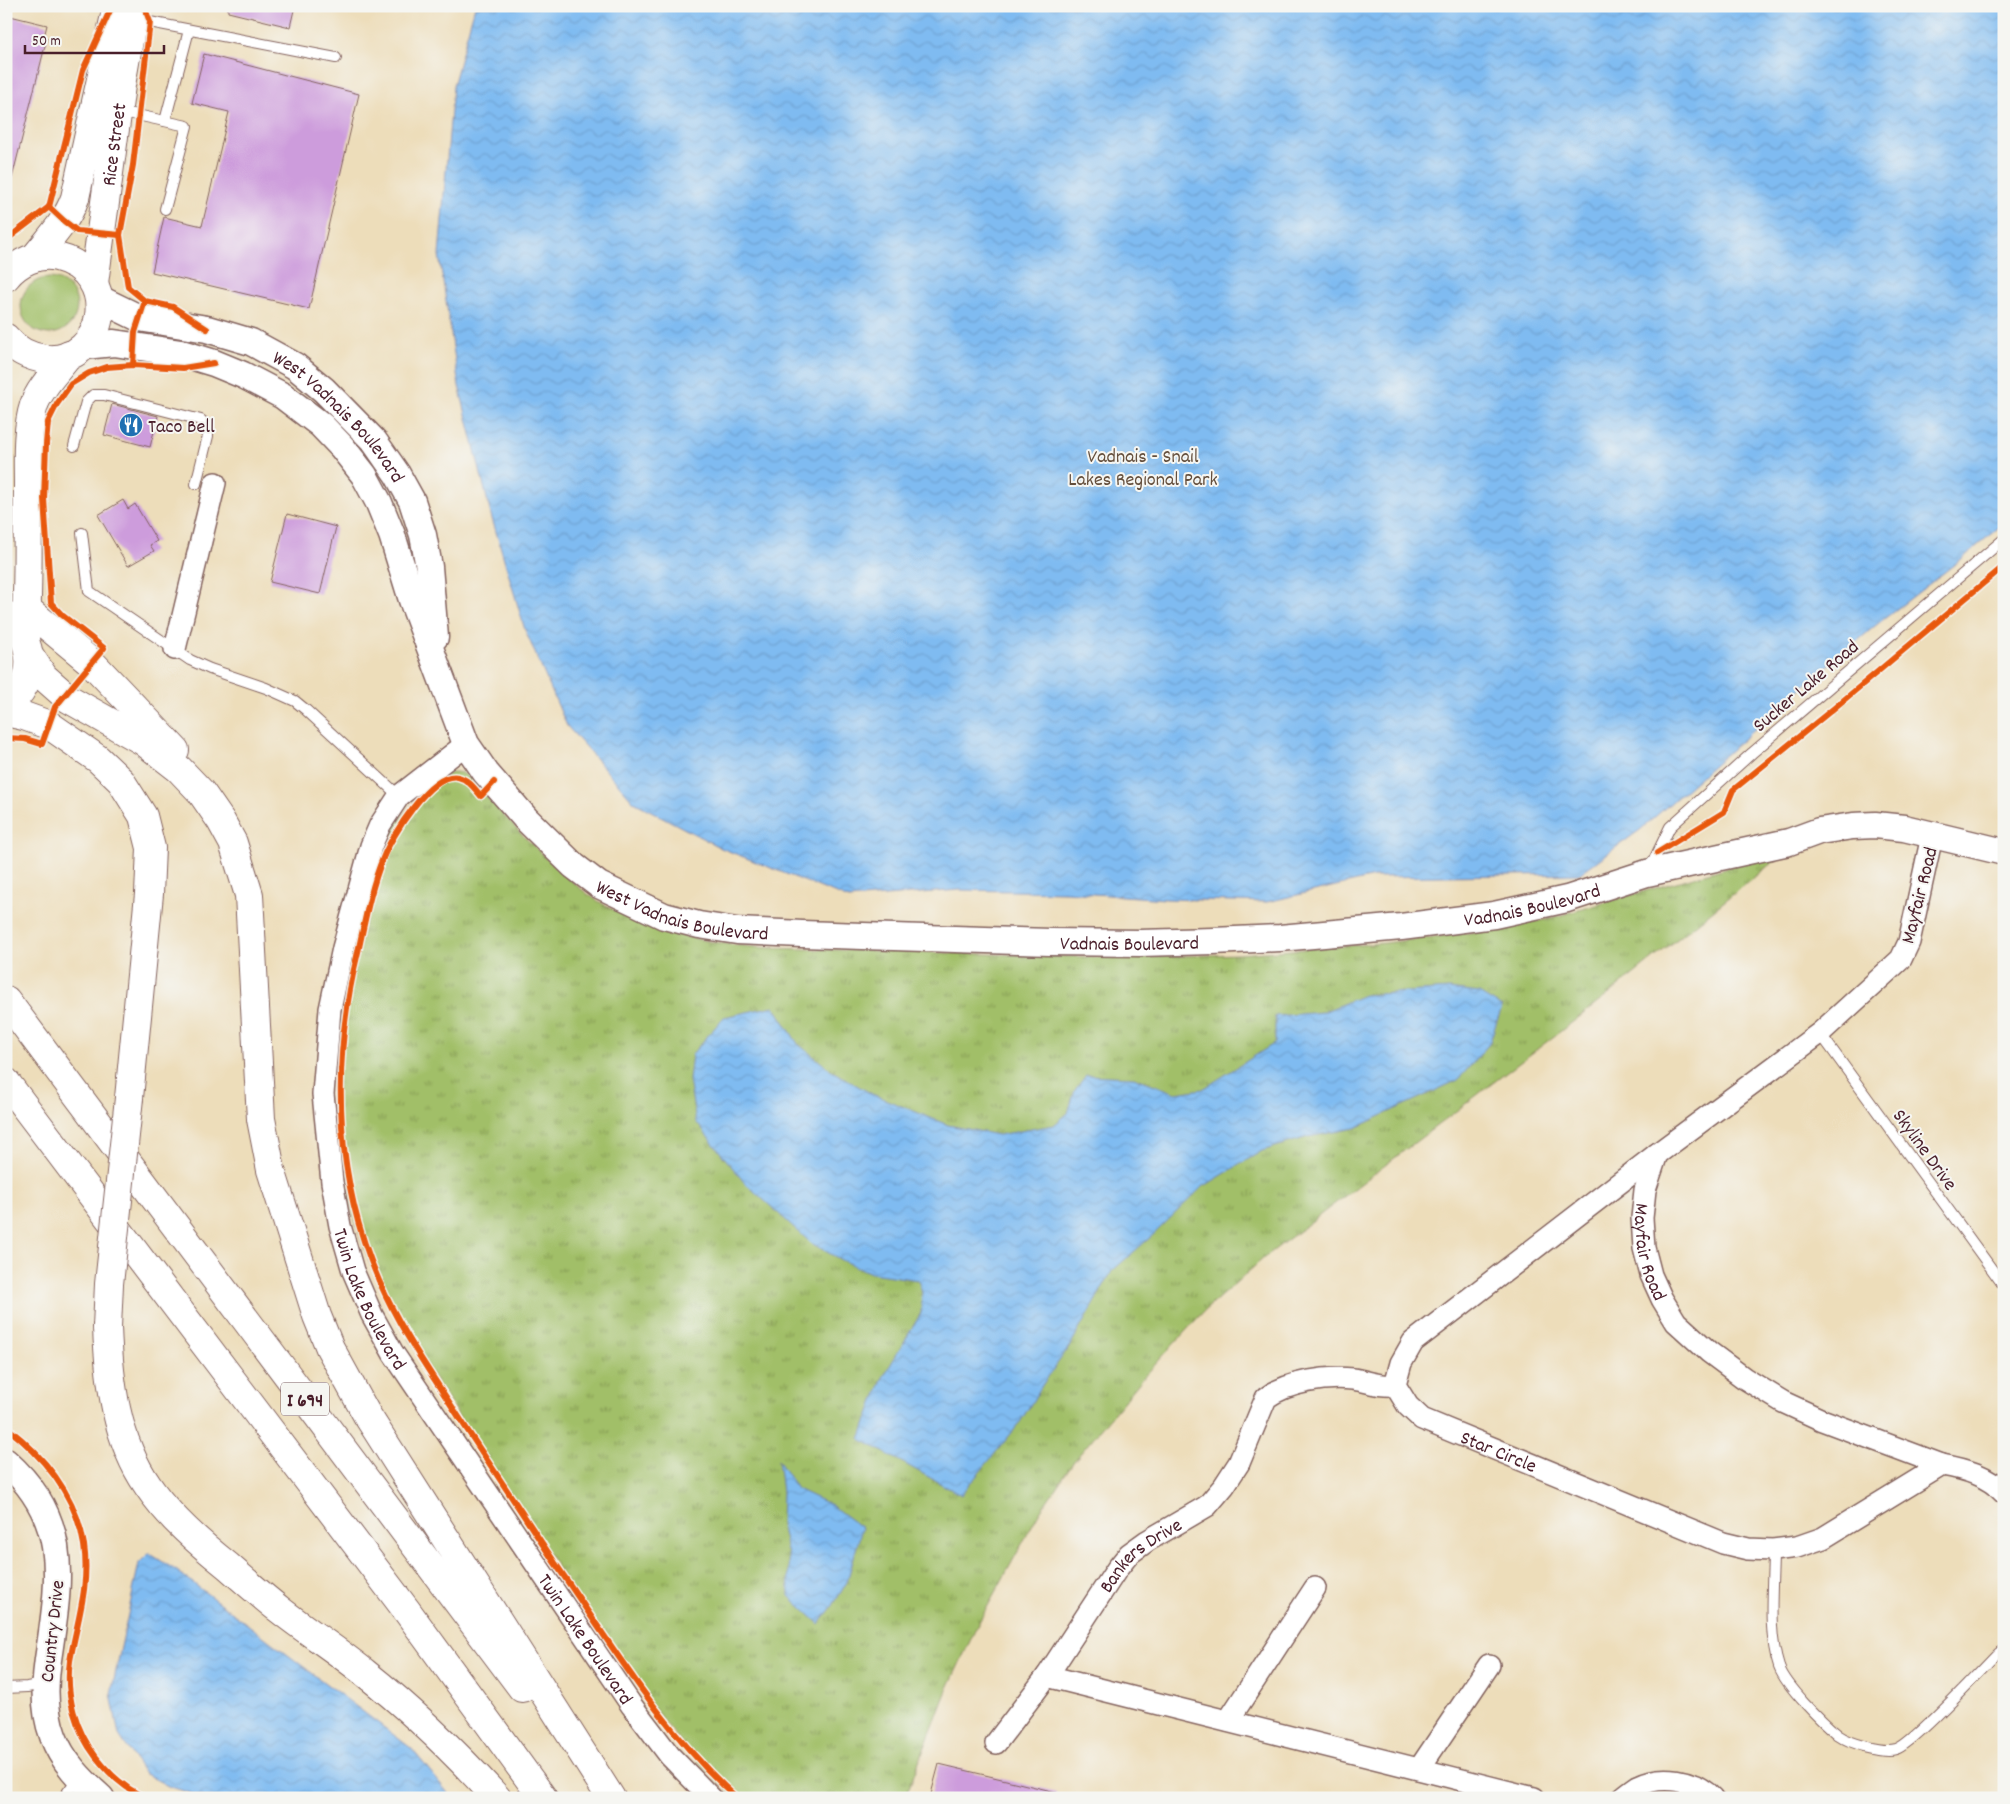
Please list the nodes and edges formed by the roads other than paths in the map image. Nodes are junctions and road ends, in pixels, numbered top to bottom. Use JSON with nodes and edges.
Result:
{"nodes":[{"id":1,"x":128,"y":10,"type":"edge"},
{"id":2,"x":189,"y":30,"type":"junction"},
{"id":3,"x":336,"y":58,"type":"dead end"},
{"id":4,"x":118,"y":110,"type":"junction"},
{"id":5,"x":165,"y":121,"type":"junction"},
{"id":6,"x":165,"y":209,"type":"dead end"},
{"id":7,"x":17,"y":265,"type":"edge"},
{"id":8,"x":97,"y":291,"type":"junction"},
{"id":9,"x":7,"y":342,"type":"edge"},
{"id":10,"x":76,"y":350,"type":"junction"},
{"id":11,"x":74,"y":446,"type":"dead end"},
{"id":12,"x":205,"y":483,"type":"joint"},
{"id":13,"x":82,"y":533,"type":"dead end"},
{"id":14,"x":2004,"y":539,"type":"edge"},
{"id":15,"x":17,"y":613,"type":"edge"},
{"id":16,"x":28,"y":647,"type":"junction"},
{"id":17,"x":175,"y":649,"type":"junction"},
{"id":18,"x":436,"y":661,"type":"junction"},
{"id":19,"x":6,"y":706,"type":"edge"},
{"id":20,"x":6,"y":712,"type":"edge"},
{"id":21,"x":466,"y":744,"type":"junction"},
{"id":22,"x":399,"y":796,"type":"junction"},
{"id":23,"x":1932,"y":836,"type":"junction"},
{"id":24,"x":233,"y":843,"type":"junction"},
{"id":25,"x":2004,"y":852,"type":"edge"},
{"id":26,"x":1647,"y":873,"type":"junction"},
{"id":27,"x":1050,"y":942,"type":"joint"},
{"id":28,"x":6,"y":1000,"type":"edge"},
{"id":29,"x":1820,"y":1033,"type":"junction"},
{"id":30,"x":6,"y":1082,"type":"edge"},
{"id":31,"x":1657,"y":1154,"type":"junction"},
{"id":32,"x":2004,"y":1286,"type":"edge"},
{"id":33,"x":1395,"y":1385,"type":"junction"},
{"id":34,"x":6,"y":1462,"type":"edge"},
{"id":35,"x":1942,"y":1465,"type":"junction"},
{"id":36,"x":2004,"y":1493,"type":"edge"},
{"id":37,"x":1773,"y":1550,"type":"junction"},
{"id":38,"x":1315,"y":1588,"type":"dead end"},
{"id":39,"x":2004,"y":1650,"type":"edge"},
{"id":40,"x":1489,"y":1665,"type":"dead end"},
{"id":41,"x":1047,"y":1676,"type":"junction"},
{"id":42,"x":44,"y":1684,"type":"junction"},
{"id":43,"x":6,"y":1688,"type":"edge"},
{"id":44,"x":1228,"y":1721,"type":"junction"},
{"id":45,"x":996,"y":1742,"type":"dead end"},
{"id":46,"x":1419,"y":1768,"type":"junction"},
{"id":47,"x":79,"y":1777,"type":"junction"},
{"id":48,"x":63,"y":1798,"type":"edge"},
{"id":49,"x":101,"y":1798,"type":"edge"},
{"id":50,"x":497,"y":1798,"type":"edge"},
{"id":51,"x":543,"y":1798,"type":"edge"},
{"id":52,"x":603,"y":1798,"type":"edge"},
{"id":53,"x":611,"y":1798,"type":"edge"},
{"id":54,"x":711,"y":1798,"type":"edge"},
{"id":55,"x":1534,"y":1798,"type":"edge"},
{"id":56,"x":1622,"y":1798,"type":"edge"},
{"id":57,"x":1712,"y":1798,"type":"edge"}],
"edges":[{"from":1,"to":2,"type":"lane"},
{"from":1,"to":4,"type":"main road","name":"Rice Street"},
{"from":1,"to":7,"type":"main road","name":"Rice Street"},
{"from":2,"to":3,"type":"lane"},
{"from":2,"to":5,"type":"lane"},
{"from":4,"to":5,"type":"lane"},
{"from":4,"to":8,"type":"main road","name":"Rice Street"},
{"from":5,"to":6,"type":"lane"},
{"from":7,"to":8,"type":"main road"},
{"from":8,"to":10,"type":"main road","name":"Rice Street"},
{"from":8,"to":18,"type":"street","name":"West Vadnais Boulevard"},
{"from":9,"to":10,"type":"main road"},
{"from":10,"to":15,"type":"main road"},
{"from":10,"to":18,"type":"street","name":"West Vadnais Boulevard"},
{"from":11,"to":12,"type":"lane"},
{"from":12,"to":17,"type":"street"},
{"from":13,"to":17,"type":"lane"},
{"from":14,"to":26,"type":"lane","name":"Sucker Lake Road"},
{"from":15,"to":16,"type":"main road"},
{"from":15,"to":24,"type":"main road"},
{"from":16,"to":19,"type":"main road"},
{"from":16,"to":24,"type":"main road"},
{"from":17,"to":22,"type":"lane"},
{"from":18,"to":21,"type":"street","name":"West Vadnais Boulevard"},
{"from":20,"to":50,"type":"main road","bridge":true},
{"from":21,"to":22,"type":"street","name":"Twin Lake Boulevard"},
{"from":21,"to":27,"type":"street","name":"West Vadnais Boulevard"},
{"from":22,"to":54,"type":"street","name":"Twin Lake Boulevard"},
{"from":23,"to":25,"type":"street","name":"Vadnais Boulevard"},
{"from":23,"to":26,"type":"street","name":"Vadnais Boulevard"},
{"from":23,"to":29,"type":"street","name":"Mayfair Road"},
{"from":24,"to":53,"type":"main road"},
{"from":26,"to":27,"type":"street","name":"Vadnais Boulevard"},
{"from":28,"to":52,"type":"main road","number":"I 694"},
{"from":29,"to":31,"type":"street","name":"Mayfair Road"},
{"from":29,"to":32,"type":"lane","name":"Skyline Drive"},
{"from":30,"to":51,"type":"main road","number":"I 694"},
{"from":31,"to":33,"type":"street"},
{"from":31,"to":35,"type":"street","name":"Mayfair Road"},
{"from":33,"to":37,"type":"street","name":"Star Circle"},
{"from":33,"to":41,"type":"street","name":"Bankers Drive"},
{"from":34,"to":42,"type":"street","name":"Country Drive"},
{"from":35,"to":36,"type":"street","name":"Mayfair Road"},
{"from":35,"to":37,"type":"street","name":"Star Circle"},
{"from":37,"to":39,"type":"lane"},
{"from":38,"to":44,"type":"street"},
{"from":40,"to":46,"type":"street"},
{"from":41,"to":44,"type":"street"},
{"from":41,"to":45,"type":"street","name":"Bankers Drive"},
{"from":42,"to":43,"type":"lane"},
{"from":42,"to":47,"type":"street","name":"Country Drive"},
{"from":44,"to":46,"type":"street"},
{"from":46,"to":55,"type":"street"},
{"from":47,"to":48,"type":"lane"},
{"from":47,"to":49,"type":"street","name":"Country Drive"},
{"from":56,"to":57,"type":"street"}]}
